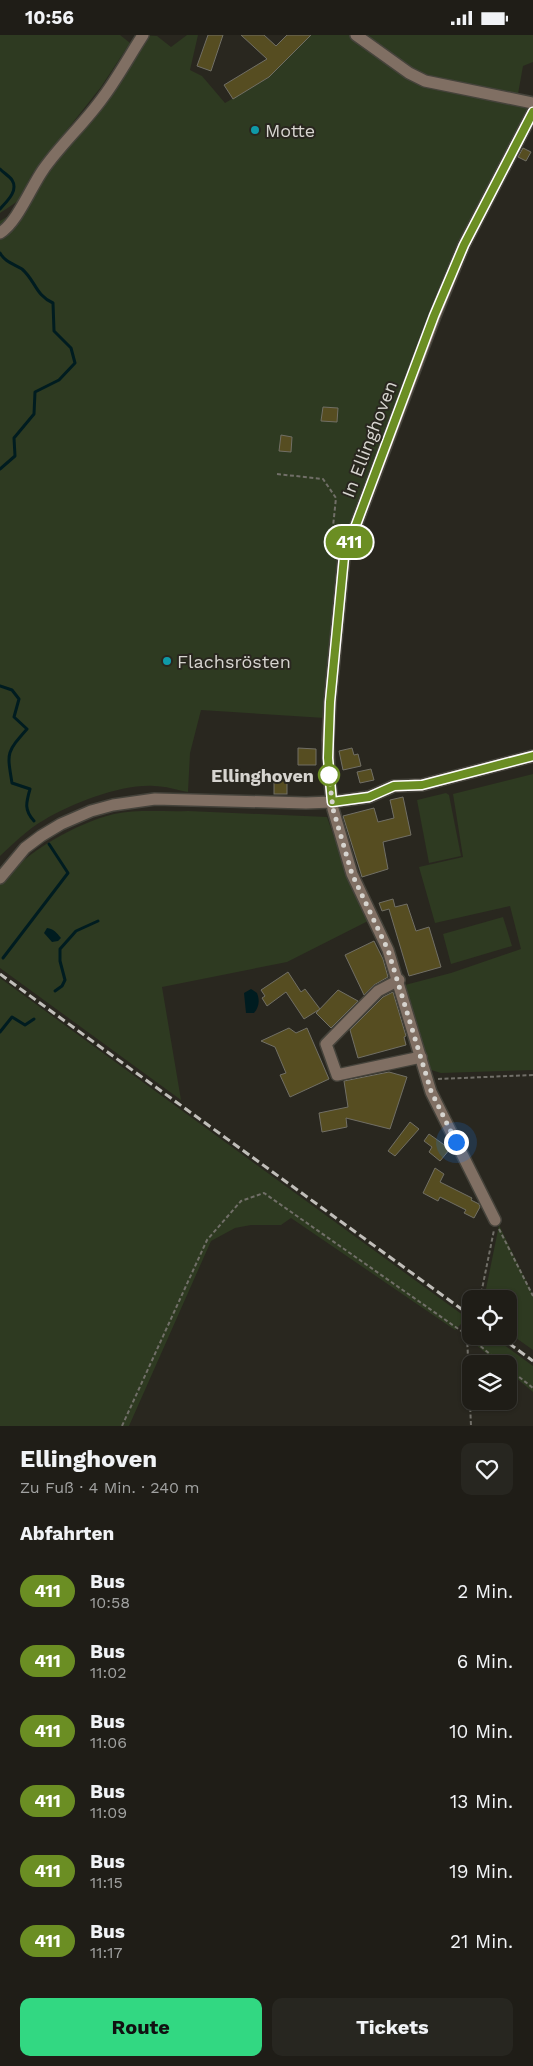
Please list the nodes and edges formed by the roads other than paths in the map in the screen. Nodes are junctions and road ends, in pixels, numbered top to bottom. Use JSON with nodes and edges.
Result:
{"nodes":[{"id":1,"x":143,"y":35,"type":"edge"},
{"id":2,"x":356,"y":35,"type":"edge"},
{"id":3,"x":533,"y":103,"type":"edge"},
{"id":4,"x":533,"y":113,"type":"edge"},
{"id":5,"x":0,"y":233,"type":"edge"},
{"id":6,"x":533,"y":756,"type":"edge"},
{"id":7,"x":332,"y":802,"type":"junction"},
{"id":8,"x":0,"y":878,"type":"edge"},
{"id":9,"x":399,"y":980,"type":"junction"},
{"id":10,"x":420,"y":1057,"type":"junction"},
{"id":11,"x":495,"y":1220,"type":"road end"}],
"edges":[{"from":1,"to":5,"type":"street"},
{"from":2,"to":3,"type":"street"},
{"from":4,"to":7,"type":"street","name":"In Ellinghoven"},
{"from":6,"to":7,"type":"street"},
{"from":7,"to":8,"type":"street"},
{"from":7,"to":9,"type":"street","name":"In Ellinghoven"},
{"from":9,"to":10,"type":"street","name":"In Ellinghoven"},
{"from":9,"to":10,"type":"street"},
{"from":10,"to":11,"type":"street","name":"In Ellinghoven"}]}
